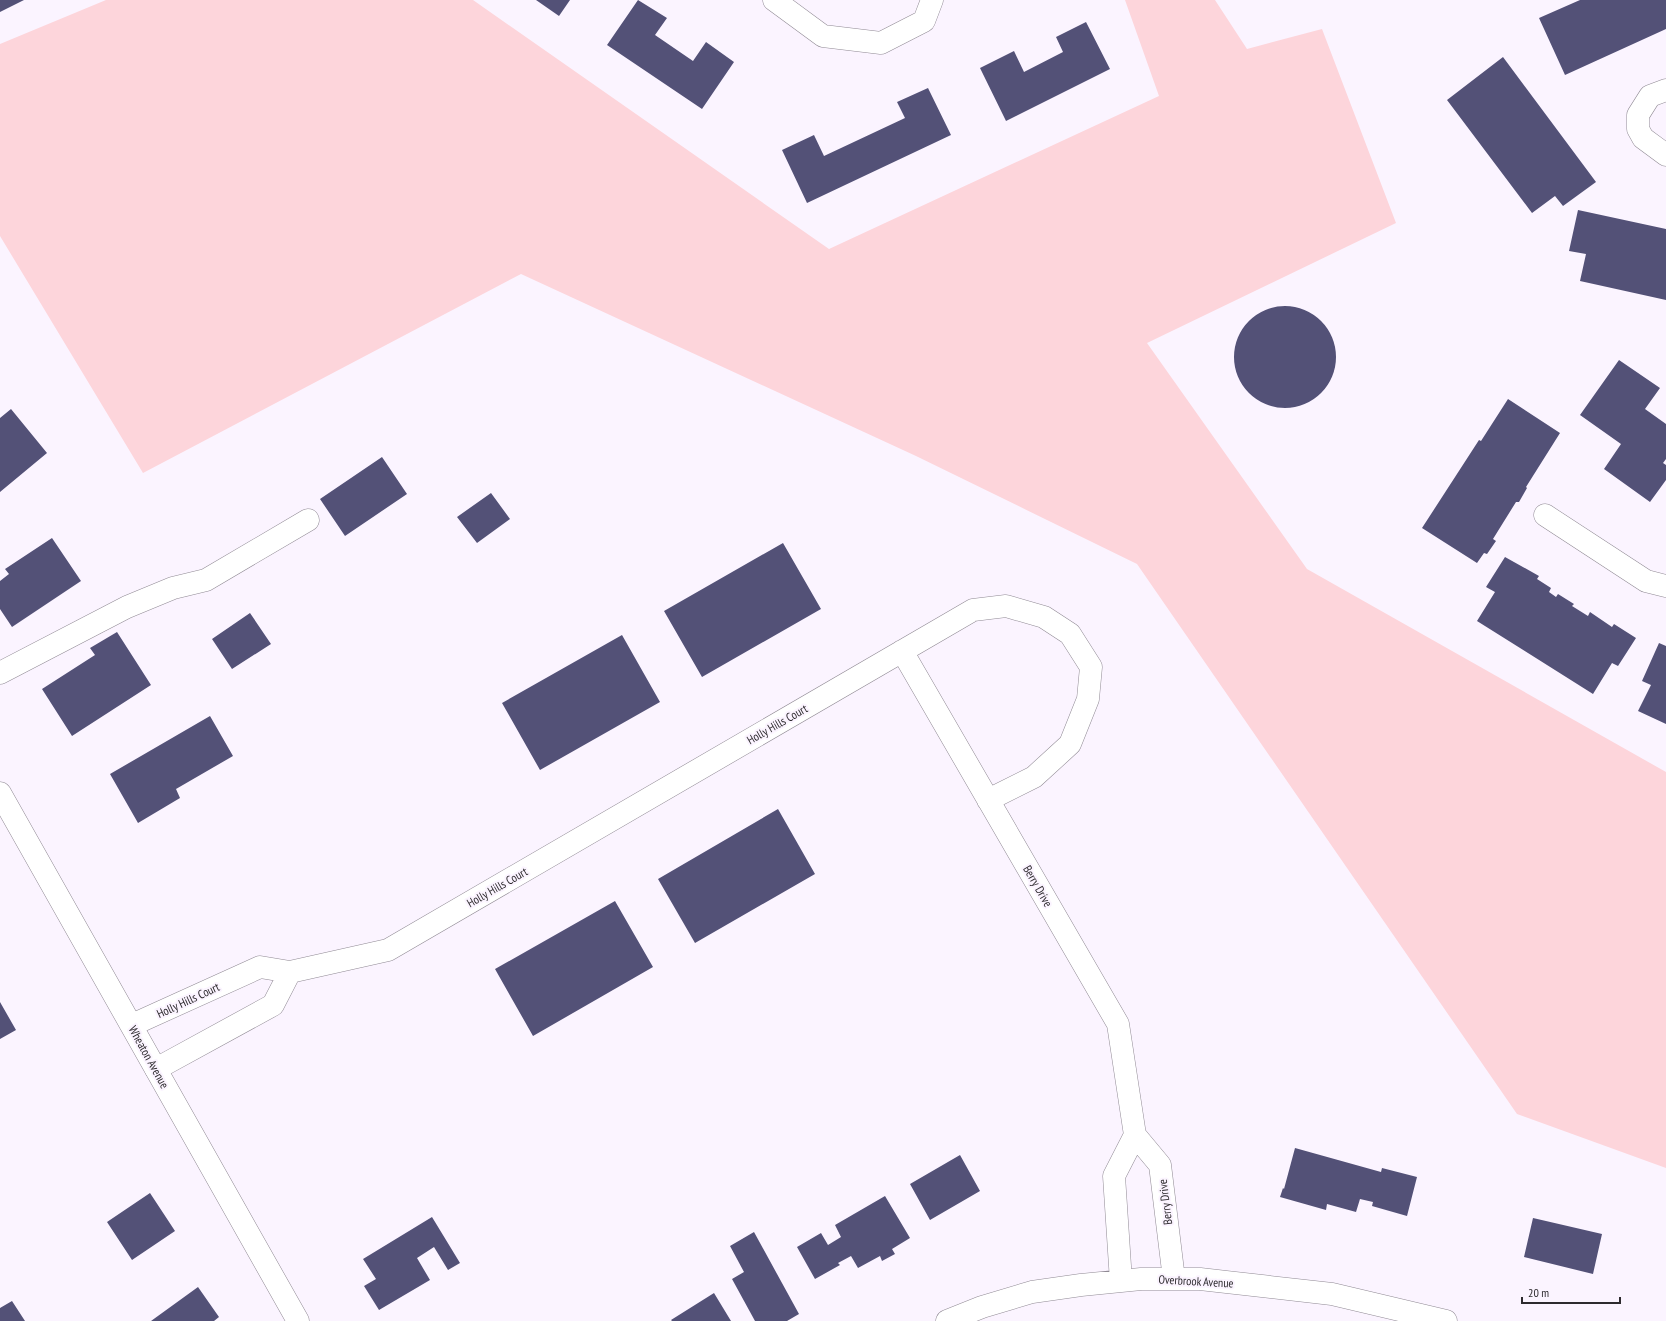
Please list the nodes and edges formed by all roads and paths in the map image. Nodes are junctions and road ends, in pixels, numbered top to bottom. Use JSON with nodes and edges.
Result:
{"nodes":[{"id":1,"x":774,"y":0,"type":"edge"},
{"id":2,"x":932,"y":0,"type":"edge"},
{"id":3,"x":1666,"y":90,"type":"edge"},
{"id":4,"x":1666,"y":156,"type":"edge"},
{"id":5,"x":1545,"y":515,"type":"dead end"},
{"id":6,"x":308,"y":520,"type":"dead end"},
{"id":7,"x":1666,"y":586,"type":"edge"},
{"id":8,"x":902,"y":651,"type":"junction"},
{"id":9,"x":0,"y":673,"type":"edge"},
{"id":10,"x":0,"y":793,"type":"edge"},
{"id":11,"x":988,"y":800,"type":"junction"},
{"id":12,"x":290,"y":972,"type":"junction"},
{"id":13,"x":132,"y":1025,"type":"junction"},
{"id":14,"x":156,"y":1070,"type":"junction"},
{"id":15,"x":1135,"y":1135,"type":"junction"},
{"id":16,"x":1174,"y":1279,"type":"junction"},
{"id":17,"x":1122,"y":1281,"type":"junction"},
{"id":18,"x":298,"y":1321,"type":"edge"},
{"id":19,"x":947,"y":1321,"type":"edge"},
{"id":20,"x":1446,"y":1321,"type":"edge"}],
"edges":[{"from":1,"to":2,"type":"street"},
{"from":3,"to":4,"type":"street"},
{"from":5,"to":7,"type":"street"},
{"from":6,"to":9,"type":"street"},
{"from":8,"to":11,"type":"street","name":"Berry Drive"},
{"from":8,"to":11,"type":"street","name":"Holly Hills Court"},
{"from":8,"to":12,"type":"street","name":"Holly Hills Court"},
{"from":10,"to":13,"type":"street","name":"Wheaton Avenue"},
{"from":11,"to":15,"type":"street","name":"Berry Drive"},
{"from":12,"to":13,"type":"street","name":"Holly Hills Court"},
{"from":12,"to":14,"type":"street"},
{"from":13,"to":14,"type":"street","name":"Wheaton Avenue"},
{"from":14,"to":18,"type":"street","name":"Wheaton Avenue"},
{"from":15,"to":16,"type":"street","name":"Berry Drive"},
{"from":15,"to":17,"type":"street"},
{"from":16,"to":17,"type":"street","name":"Overbrook Avenue"},
{"from":16,"to":20,"type":"street","name":"Overbrook Avenue"},
{"from":17,"to":19,"type":"street","name":"Overbrook Avenue"}]}
